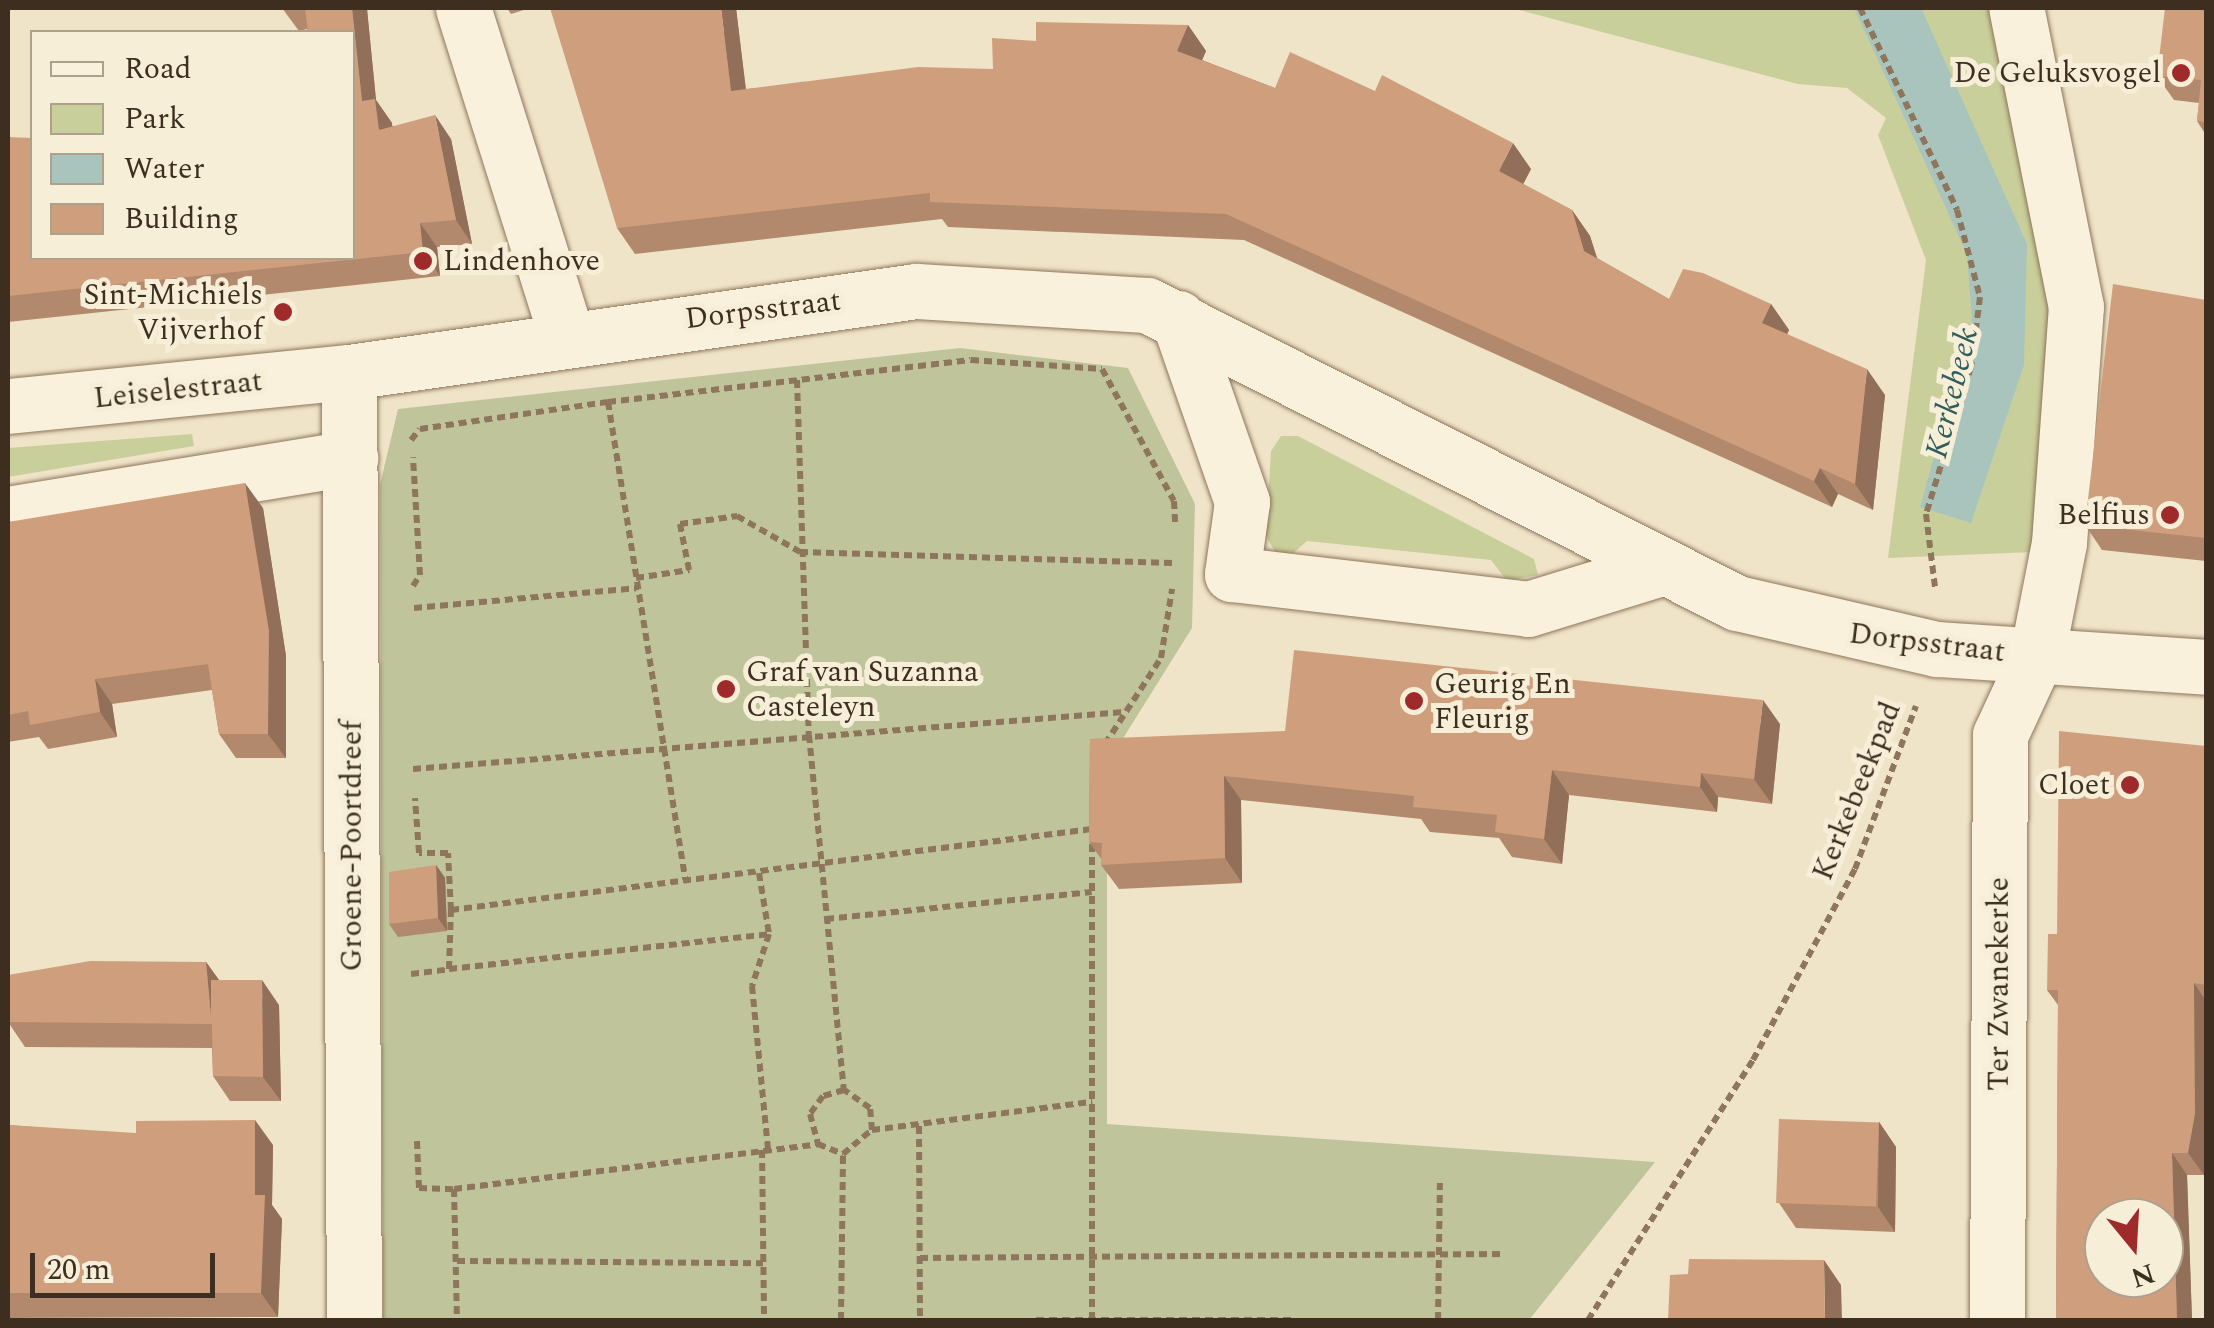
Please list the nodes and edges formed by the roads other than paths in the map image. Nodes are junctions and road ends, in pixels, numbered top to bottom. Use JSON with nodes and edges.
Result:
{"nodes":[{"id":1,"x":463,"y":8,"type":"edge"},
{"id":2,"x":2016,"y":8,"type":"edge"},
{"id":3,"x":1178,"y":318,"type":"junction"},
{"id":4,"x":566,"y":334,"type":"junction"},
{"id":5,"x":349,"y":372,"type":"junction"},
{"id":6,"x":8,"y":406,"type":"edge"},
{"id":7,"x":350,"y":458,"type":"junction"},
{"id":8,"x":8,"y":514,"type":"edge"},
{"id":9,"x":1658,"y":568,"type":"junction"},
{"id":10,"x":2037,"y":655,"type":"junction"},
{"id":11,"x":2206,"y":667,"type":"edge"},
{"id":12,"x":354,"y":1320,"type":"edge"},
{"id":13,"x":1997,"y":1320,"type":"edge"}],
"edges":[{"from":1,"to":4,"type":"street"},
{"from":2,"to":10,"type":"street","name":"Ter Zwanekerke"},
{"from":3,"to":4,"type":"street","name":"Dorpsstraat"},
{"from":3,"to":9,"type":"street","name":"Dorpsstraat"},
{"from":3,"to":9,"type":"street"},
{"from":4,"to":5,"type":"street","name":"Dorpsstraat"},
{"from":5,"to":6,"type":"street","name":"Leiselestraat"},
{"from":5,"to":7,"type":"street","name":"Groene-Poortdreef"},
{"from":7,"to":8,"type":"street"},
{"from":7,"to":12,"type":"street","name":"Groene-Poortdreef"},
{"from":9,"to":10,"type":"street","name":"Dorpsstraat"},
{"from":10,"to":11,"type":"street","name":"Dorpsstraat"},
{"from":10,"to":13,"type":"street","name":"Ter Zwanekerke"}]}
